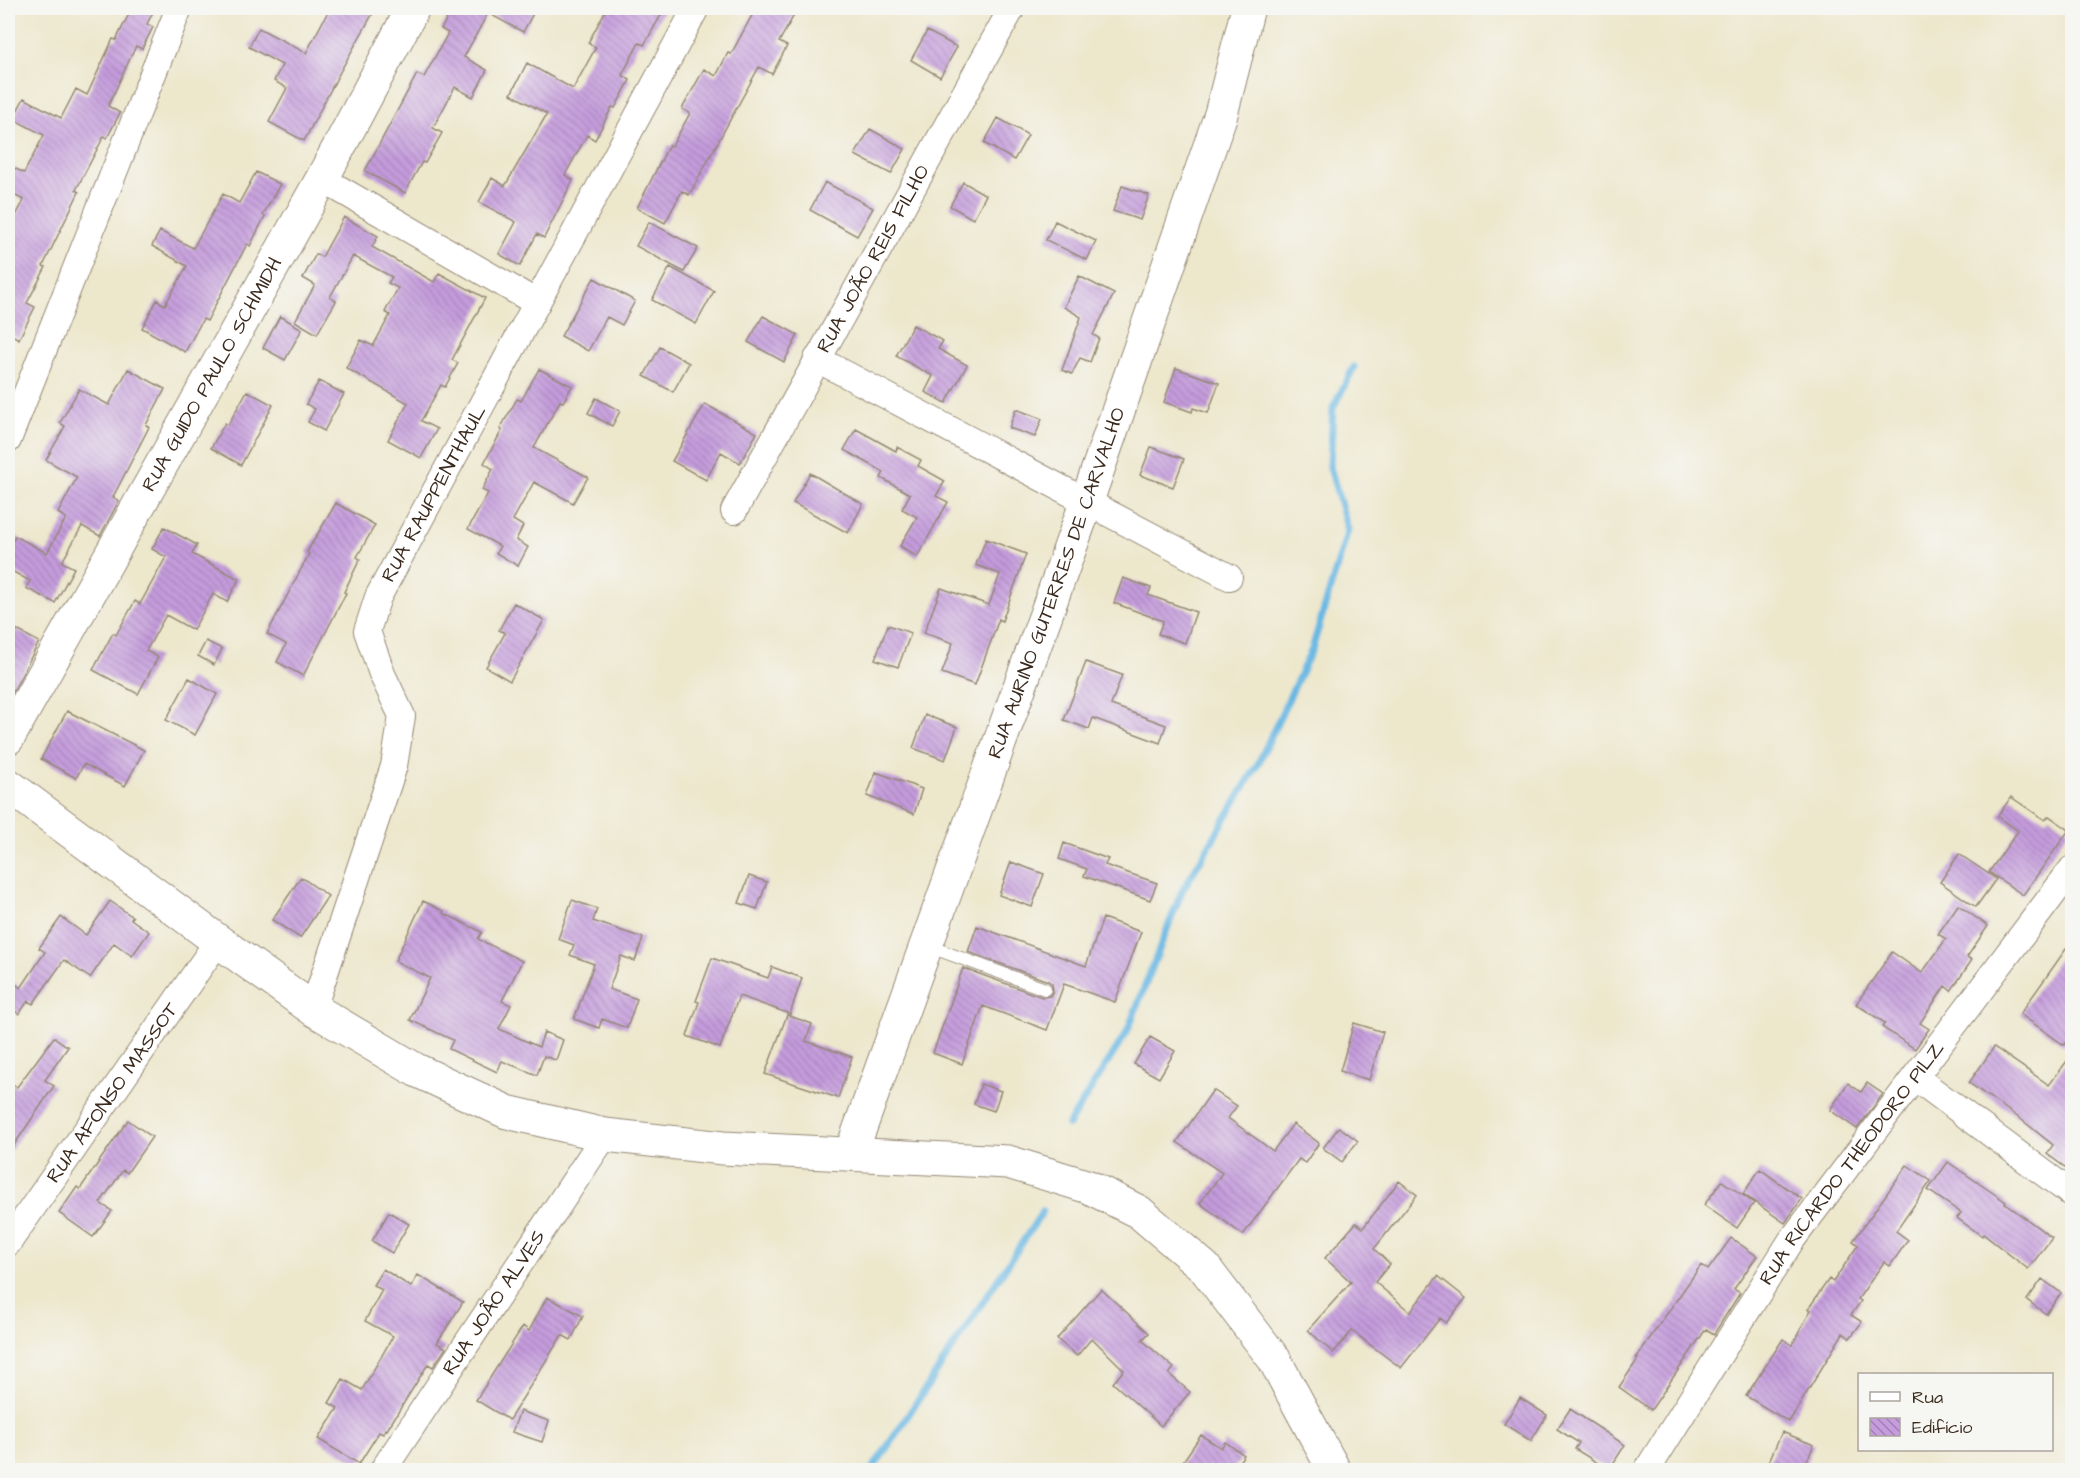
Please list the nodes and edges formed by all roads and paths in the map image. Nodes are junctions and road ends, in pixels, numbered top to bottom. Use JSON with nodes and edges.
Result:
{"nodes":[{"id":1,"x":179,"y":8,"type":"edge"},
{"id":2,"x":413,"y":8,"type":"edge"},
{"id":3,"x":696,"y":8,"type":"edge"},
{"id":4,"x":1012,"y":8,"type":"edge"},
{"id":5,"x":1246,"y":8,"type":"edge"},
{"id":6,"x":322,"y":179,"type":"junction"},
{"id":7,"x":537,"y":303,"type":"junction"},
{"id":8,"x":818,"y":359,"type":"junction"},
{"id":9,"x":8,"y":440,"type":"edge"},
{"id":10,"x":1087,"y":501,"type":"junction"},
{"id":11,"x":734,"y":511,"type":"dead end"},
{"id":12,"x":1229,"y":577,"type":"dead end"},
{"id":13,"x":8,"y":738,"type":"edge"},
{"id":14,"x":8,"y":785,"type":"edge"},
{"id":15,"x":2073,"y":869,"type":"edge"},
{"id":16,"x":218,"y":941,"type":"junction"},
{"id":17,"x":926,"y":946,"type":"junction"},
{"id":18,"x":1046,"y":989,"type":"dead end"},
{"id":19,"x":313,"y":1009,"type":"junction"},
{"id":20,"x":1916,"y":1078,"type":"junction"},
{"id":21,"x":604,"y":1135,"type":"junction"},
{"id":22,"x":851,"y":1153,"type":"junction"},
{"id":23,"x":2073,"y":1194,"type":"edge"},
{"id":24,"x":8,"y":1243,"type":"edge"},
{"id":25,"x":384,"y":1470,"type":"edge"},
{"id":26,"x":1334,"y":1470,"type":"edge"},
{"id":27,"x":1647,"y":1470,"type":"edge"}],
"edges":[{"from":1,"to":9,"type":"street"},
{"from":2,"to":6,"type":"street","name":"RUA GUIDO PAULO SCHMIDH"},
{"from":3,"to":7,"type":"street","name":"RUA RAUPPENTHAUL"},
{"from":4,"to":8,"type":"street","name":"RUA JOÃO REIS FILHO"},
{"from":5,"to":10,"type":"street","name":"RUA AURINO GUTERRES DE CARVALHO"},
{"from":6,"to":7,"type":"street"},
{"from":6,"to":13,"type":"street","name":"RUA GUIDO PAULO SCHMIDH"},
{"from":7,"to":19,"type":"street","name":"RUA RAUPPENTHAUL"},
{"from":8,"to":10,"type":"street"},
{"from":8,"to":11,"type":"street","name":"RUA JOÃO REIS FILHO"},
{"from":10,"to":12,"type":"street"},
{"from":10,"to":17,"type":"street","name":"RUA AURINO GUTERRES DE CARVALHO"},
{"from":14,"to":16,"type":"street"},
{"from":15,"to":20,"type":"street","name":"RUA RICARDO THEODORO PILZ"},
{"from":16,"to":19,"type":"street"},
{"from":16,"to":24,"type":"street","name":"RUA AFONSO MASSOT"},
{"from":17,"to":18,"type":"lane"},
{"from":17,"to":22,"type":"street","name":"RUA AURINO GUTERRES DE CARVALHO"},
{"from":19,"to":21,"type":"street"},
{"from":20,"to":23,"type":"street"},
{"from":20,"to":27,"type":"street","name":"RUA RICARDO THEODORO PILZ"},
{"from":21,"to":22,"type":"street"},
{"from":21,"to":25,"type":"street","name":"RUA JOÃO ALVES"},
{"from":22,"to":26,"type":"street"}]}
